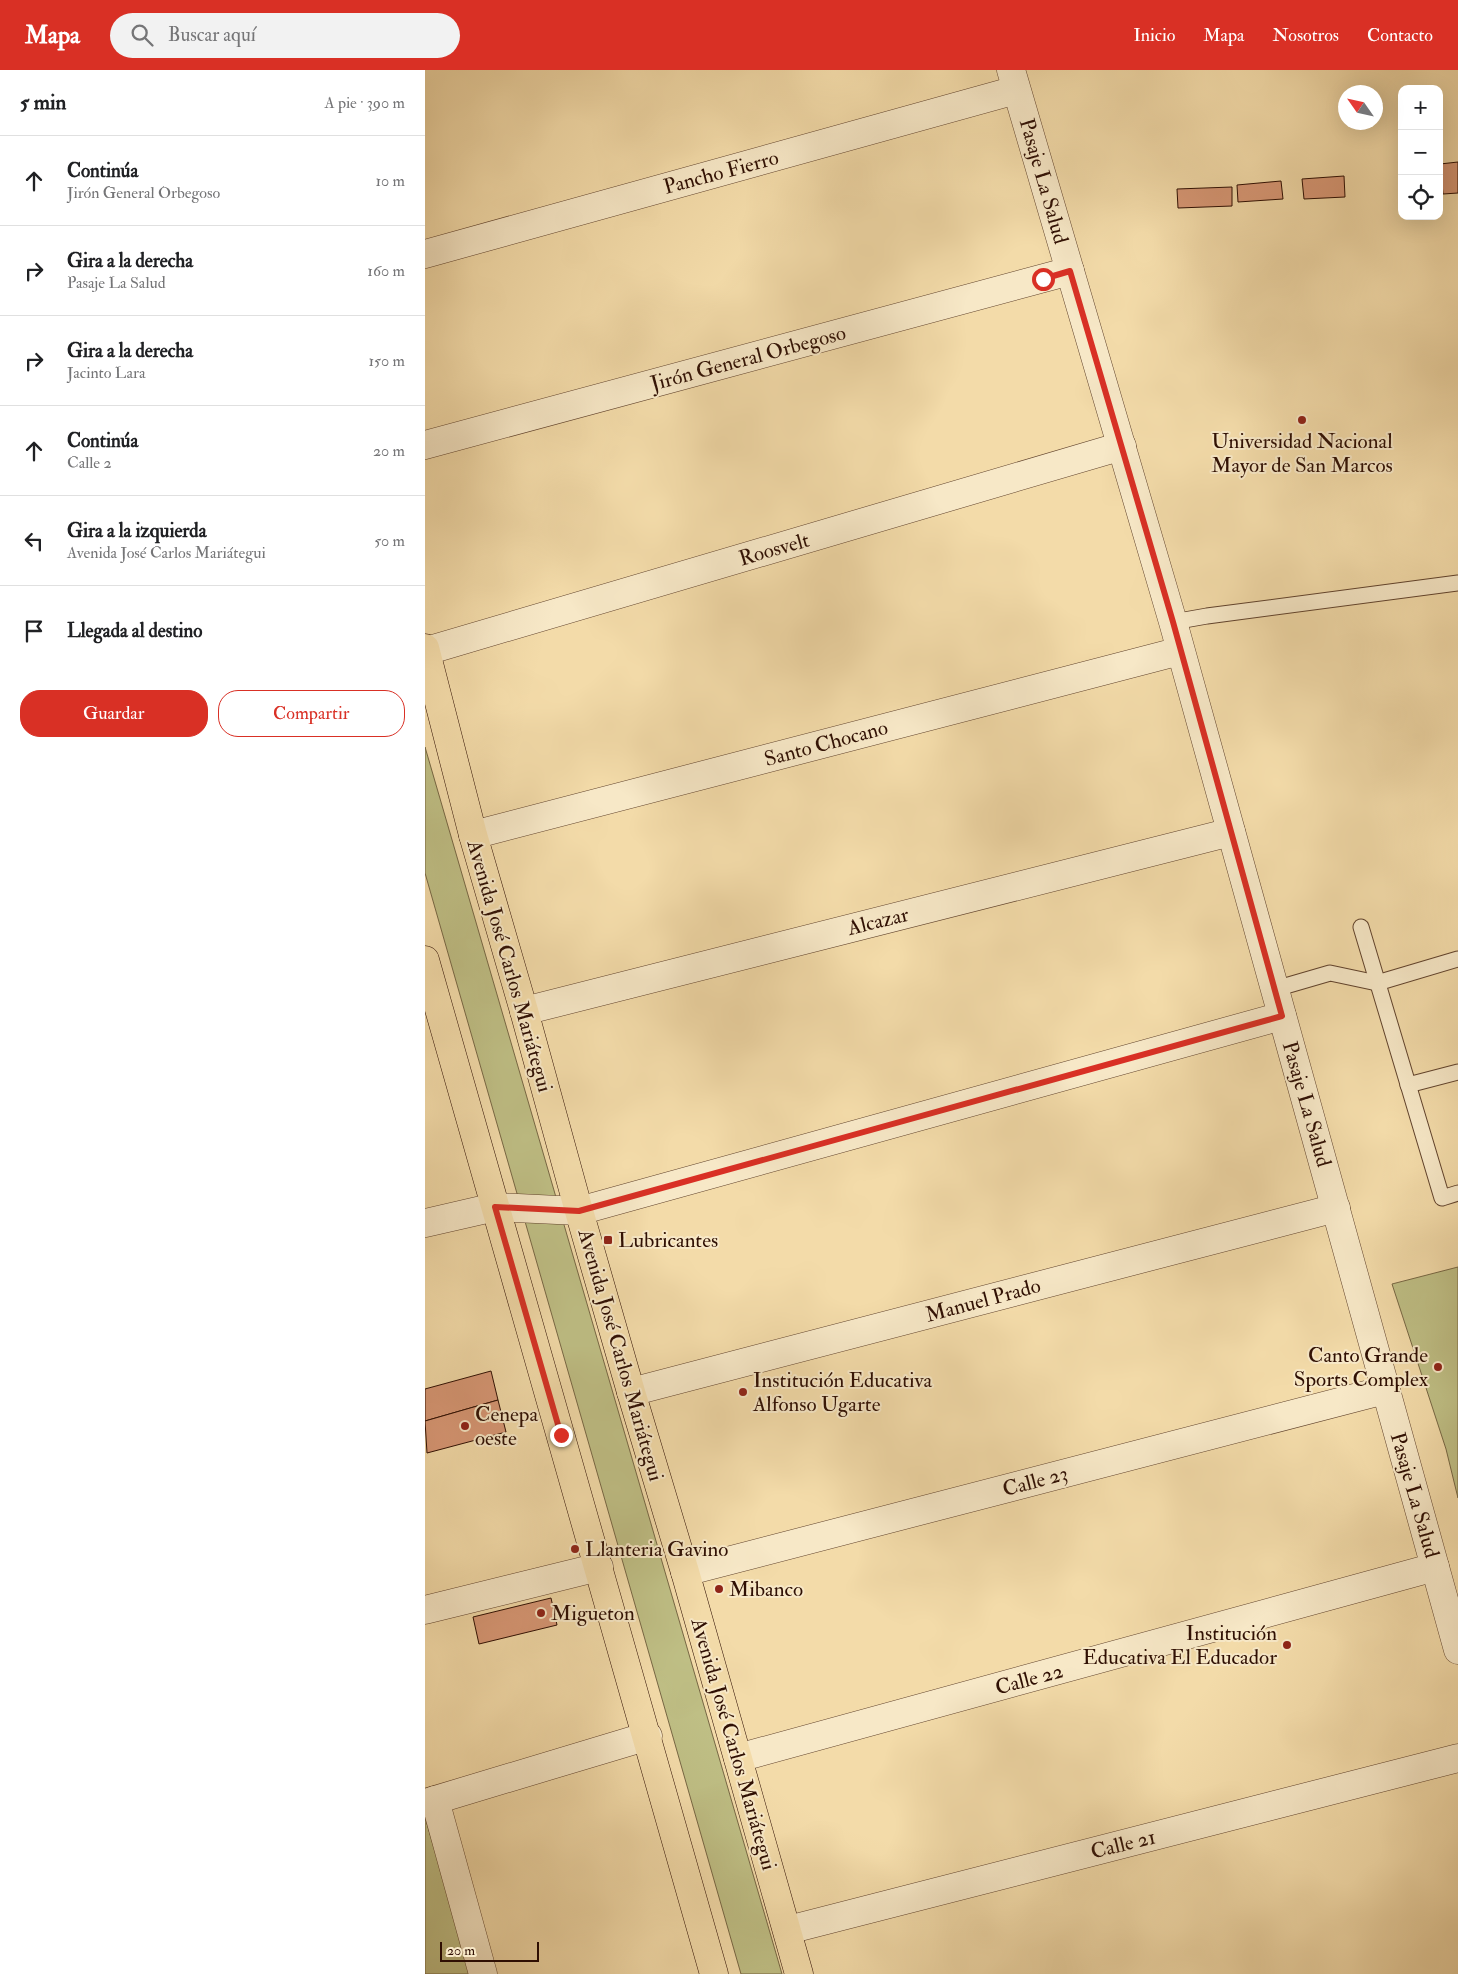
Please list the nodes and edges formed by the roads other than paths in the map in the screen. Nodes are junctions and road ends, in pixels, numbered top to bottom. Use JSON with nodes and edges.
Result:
{"nodes":[{"id":1,"x":1014,"y":80,"type":"edge"},
{"id":2,"x":425,"y":254,"type":"edge"},
{"id":3,"x":1070,"y":271,"type":"junction"},
{"id":4,"x":425,"y":445,"type":"edge"},
{"id":5,"x":1122,"y":446,"type":"junction"},
{"id":6,"x":1458,"y":584,"type":"edge"},
{"id":7,"x":1173,"y":622,"type":"junction"},
{"id":8,"x":425,"y":650,"type":"edge"},
{"id":9,"x":1180,"y":652,"type":"junction"},
{"id":10,"x":1231,"y":832,"type":"junction"},
{"id":11,"x":473,"y":836,"type":"junction"},
{"id":12,"x":1361,"y":927,"type":"dead end"},
{"id":13,"x":1458,"y":959,"type":"edge"},
{"id":14,"x":425,"y":960,"type":"edge"},
{"id":15,"x":1377,"y":983,"type":"junction"},
{"id":16,"x":1275,"y":990,"type":"junction"},
{"id":17,"x":430,"y":995,"type":"edge"},
{"id":18,"x":525,"y":1010,"type":"junction"},
{"id":19,"x":1282,"y":1016,"type":"junction"},
{"id":20,"x":1458,"y":1072,"type":"edge"},
{"id":21,"x":1408,"y":1085,"type":"junction"},
{"id":22,"x":1458,"y":1193,"type":"edge"},
{"id":23,"x":495,"y":1207,"type":"junction"},
{"id":24,"x":1336,"y":1208,"type":"junction"},
{"id":25,"x":579,"y":1211,"type":"junction"},
{"id":26,"x":425,"y":1223,"type":"edge"},
{"id":27,"x":1385,"y":1390,"type":"junction"},
{"id":28,"x":631,"y":1392,"type":"junction"},
{"id":29,"x":599,"y":1567,"type":"junction"},
{"id":30,"x":1435,"y":1567,"type":"junction"},
{"id":31,"x":685,"y":1572,"type":"junction"},
{"id":32,"x":425,"y":1610,"type":"edge"},
{"id":33,"x":1458,"y":1650,"type":"edge"},
{"id":34,"x":648,"y":1736,"type":"junction"},
{"id":35,"x":738,"y":1758,"type":"junction"},
{"id":36,"x":1458,"y":1758,"type":"edge"},
{"id":37,"x":430,"y":1801,"type":"edge"},
{"id":38,"x":788,"y":1930,"type":"junction"},
{"id":39,"x":483,"y":1974,"type":"edge"},
{"id":40,"x":714,"y":1974,"type":"edge"},
{"id":41,"x":799,"y":1974,"type":"edge"}],
"edges":[{"from":1,"to":2,"type":"street","name":"Pancho Fierro"},
{"from":1,"to":3,"type":"street","name":"Pasaje La Salud"},
{"from":3,"to":4,"type":"street","name":"Jirón General Orbegoso"},
{"from":3,"to":5,"type":"street","name":"Pasaje La Salud"},
{"from":5,"to":7,"type":"street","name":"Pasaje La Salud"},
{"from":5,"to":8,"type":"street","name":"Roosvelt"},
{"from":6,"to":7,"type":"lane"},
{"from":7,"to":9,"type":"street","name":"Pasaje La Salud"},
{"from":8,"to":11,"type":"main road","name":"Avenida José Carlos Mariátegui"},
{"from":9,"to":10,"type":"street","name":"Pasaje La Salud"},
{"from":9,"to":11,"type":"street","name":"Santo Chocano"},
{"from":10,"to":16,"type":"street","name":"Pasaje La Salud"},
{"from":10,"to":18,"type":"street","name":"Alcazar"},
{"from":11,"to":18,"type":"main road","name":"Avenida José Carlos Mariátegui"},
{"from":12,"to":15,"type":"lane"},
{"from":13,"to":15,"type":"lane"},
{"from":14,"to":17,"type":"main road"},
{"from":15,"to":16,"type":"lane"},
{"from":15,"to":21,"type":"lane"},
{"from":16,"to":19,"type":"street","name":"Pasaje La Salud"},
{"from":17,"to":23,"type":"main road"},
{"from":18,"to":25,"type":"main road","name":"Avenida José Carlos Mariátegui"},
{"from":19,"to":24,"type":"street","name":"Pasaje La Salud"},
{"from":19,"to":25,"type":"street"},
{"from":20,"to":21,"type":"lane"},
{"from":21,"to":22,"type":"lane"},
{"from":23,"to":25,"type":"street"},
{"from":23,"to":26,"type":"street"},
{"from":23,"to":29,"type":"main road"},
{"from":24,"to":27,"type":"street","name":"Pasaje La Salud"},
{"from":24,"to":28,"type":"street","name":"Manuel Prado"},
{"from":25,"to":28,"type":"main road","name":"Avenida José Carlos Mariátegui"},
{"from":27,"to":30,"type":"street","name":"Pasaje La Salud"},
{"from":27,"to":31,"type":"street","name":"Calle 23"},
{"from":28,"to":31,"type":"main road","name":"Avenida José Carlos Mariátegui"},
{"from":29,"to":32,"type":"street"},
{"from":29,"to":34,"type":"main road"},
{"from":30,"to":33,"type":"street","name":"Pasaje La Salud"},
{"from":30,"to":35,"type":"street","name":"Calle 22"},
{"from":31,"to":35,"type":"main road","name":"Avenida José Carlos Mariátegui"},
{"from":34,"to":37,"type":"street"},
{"from":34,"to":40,"type":"main road"},
{"from":35,"to":38,"type":"main road","name":"Avenida José Carlos Mariátegui"},
{"from":36,"to":38,"type":"street","name":"Calle 21"},
{"from":37,"to":39,"type":"street"},
{"from":38,"to":41,"type":"main road","name":"Avenida José Carlos Mariátegui"}]}
